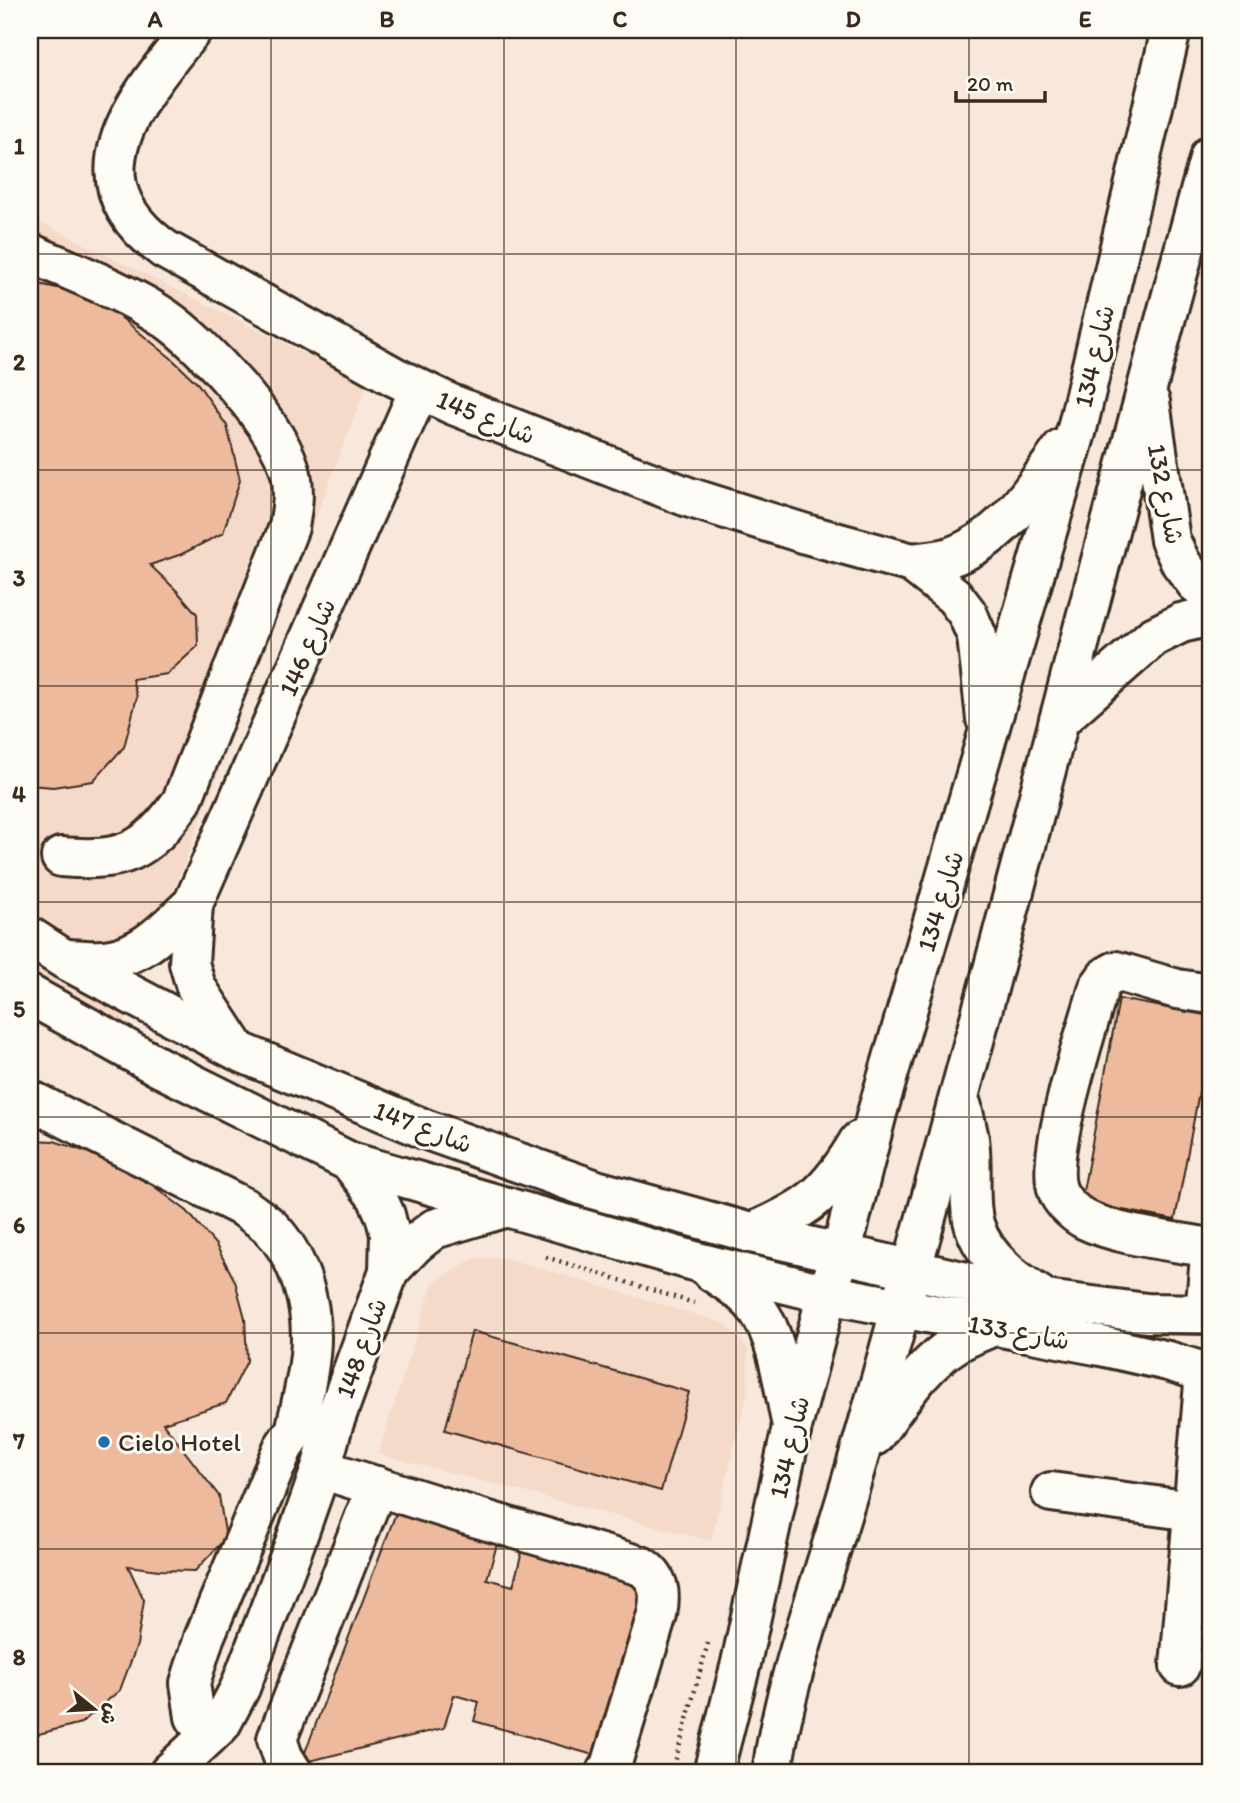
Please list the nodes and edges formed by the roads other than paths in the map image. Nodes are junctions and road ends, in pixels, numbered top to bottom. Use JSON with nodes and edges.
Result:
{"nodes":[{"id":1,"x":192,"y":30,"type":"edge"},
{"id":2,"x":1167,"y":34,"type":"edge"},
{"id":3,"x":1210,"y":156,"type":"edge"},
{"id":4,"x":30,"y":253,"type":"edge"},
{"id":5,"x":1147,"y":383,"type":"junction"},
{"id":6,"x":419,"y":390,"type":"junction"},
{"id":7,"x":1077,"y":429,"type":"junction"},
{"id":8,"x":912,"y":563,"type":"junction"},
{"id":9,"x":1210,"y":594,"type":"edge"},
{"id":10,"x":1210,"y":616,"type":"edge"},
{"id":11,"x":241,"y":647,"type":"junction"},
{"id":12,"x":296,"y":671,"type":"junction"},
{"id":13,"x":1059,"y":720,"type":"junction"},
{"id":14,"x":989,"y":737,"type":"junction"},
{"id":15,"x":61,"y":857,"type":"dead end"},
{"id":16,"x":193,"y":904,"type":"junction"},
{"id":17,"x":30,"y":937,"type":"edge"},
{"id":18,"x":64,"y":959,"type":"junction"},
{"id":19,"x":1210,"y":994,"type":"edge"},
{"id":20,"x":32,"y":1001,"type":"edge"},
{"id":21,"x":239,"y":1051,"type":"junction"},
{"id":22,"x":959,"y":1093,"type":"junction"},
{"id":23,"x":30,"y":1100,"type":"edge"},
{"id":24,"x":877,"y":1113,"type":"junction"},
{"id":25,"x":350,"y":1162,"type":"junction"},
{"id":26,"x":507,"y":1206,"type":"junction"},
{"id":27,"x":751,"y":1233,"type":"junction"},
{"id":28,"x":1210,"y":1248,"type":"edge"},
{"id":29,"x":841,"y":1254,"type":"junction"},
{"id":30,"x":1210,"y":1257,"type":"edge"},
{"id":31,"x":701,"y":1263,"type":"junction"},
{"id":32,"x":912,"y":1270,"type":"junction"},
{"id":33,"x":389,"y":1271,"type":"junction"},
{"id":34,"x":827,"y":1294,"type":"junction"},
{"id":35,"x":1046,"y":1300,"type":"junction"},
{"id":36,"x":901,"y":1309,"type":"junction"},
{"id":37,"x":1208,"y":1314,"type":"edge"},
{"id":38,"x":991,"y":1327,"type":"junction"},
{"id":39,"x":1208,"y":1373,"type":"edge"},
{"id":40,"x":315,"y":1427,"type":"junction"},
{"id":41,"x":792,"y":1427,"type":"junction"},
{"id":42,"x":860,"y":1454,"type":"junction"},
{"id":43,"x":321,"y":1469,"type":"junction"},
{"id":44,"x":377,"y":1486,"type":"junction"},
{"id":45,"x":1051,"y":1492,"type":"dead end"},
{"id":46,"x":1193,"y":1511,"type":"junction"},
{"id":47,"x":1180,"y":1666,"type":"dead end"},
{"id":48,"x":207,"y":1737,"type":"junction"},
{"id":49,"x":169,"y":1773,"type":"edge"},
{"id":50,"x":293,"y":1773,"type":"edge"},
{"id":51,"x":606,"y":1773,"type":"edge"},
{"id":52,"x":713,"y":1773,"type":"edge"},
{"id":53,"x":772,"y":1773,"type":"edge"}],
"edges":[{"from":1,"to":6,"type":"street","name":"شارع 145"},
{"from":2,"to":7,"type":"street","name":"شارع 134"},
{"from":3,"to":5,"type":"street"},
{"from":4,"to":11,"type":"street"},
{"from":5,"to":9,"type":"street","name":"شارع 132"},
{"from":5,"to":13,"type":"street"},
{"from":6,"to":8,"type":"street","name":"شارع 145"},
{"from":6,"to":12,"type":"street","name":"شارع 146"},
{"from":7,"to":8,"type":"street","name":"شارع 145"},
{"from":7,"to":14,"type":"street","name":"شارع 134"},
{"from":8,"to":14,"type":"street","name":"شارع 145"},
{"from":10,"to":13,"type":"street"},
{"from":11,"to":12,"type":"street"},
{"from":11,"to":15,"type":"street"},
{"from":12,"to":16,"type":"street","name":"شارع 146"},
{"from":13,"to":22,"type":"street"},
{"from":14,"to":24,"type":"street","name":"شارع 134"},
{"from":16,"to":18,"type":"street","name":"شارع 146"},
{"from":16,"to":21,"type":"street","name":"شارع 146"},
{"from":17,"to":18,"type":"street","name":"شارع 147"},
{"from":18,"to":21,"type":"street","name":"شارع 147"},
{"from":19,"to":28,"type":"street"},
{"from":20,"to":25,"type":"street","name":"شارع 147"},
{"from":21,"to":27,"type":"street","name":"شارع 147"},
{"from":22,"to":32,"type":"street"},
{"from":22,"to":35,"type":"street"},
{"from":23,"to":40,"type":"street"},
{"from":24,"to":27,"type":"street"},
{"from":24,"to":29,"type":"street","name":"شارع 134"},
{"from":25,"to":26,"type":"street","name":"شارع 147"},
{"from":25,"to":33,"type":"street","name":"شارع 148"},
{"from":26,"to":31,"type":"street","name":"شارع 147"},
{"from":26,"to":33,"type":"street","name":"شارع 148"},
{"from":27,"to":29,"type":"street","name":"شارع 147"},
{"from":29,"to":32,"type":"street","name":"شارع 133"},
{"from":29,"to":34,"type":"street","name":"شارع 134"},
{"from":30,"to":37,"type":"street"},
{"from":31,"to":34,"type":"street","name":"شارع 147"},
{"from":31,"to":41,"type":"street"},
{"from":32,"to":35,"type":"street","name":"شارع 133"},
{"from":32,"to":36,"type":"street"},
{"from":33,"to":40,"type":"street","name":"شارع 148"},
{"from":34,"to":36,"type":"street","name":"شارع 133"},
{"from":34,"to":41,"type":"street","name":"شارع 134"},
{"from":35,"to":37,"type":"street","name":"شارع 133"},
{"from":36,"to":38,"type":"street","name":"شارع 133"},
{"from":36,"to":42,"type":"street"},
{"from":38,"to":39,"type":"street","name":"شارع 133"},
{"from":38,"to":42,"type":"street"},
{"from":39,"to":46,"type":"street"},
{"from":40,"to":43,"type":"street"},
{"from":40,"to":48,"type":"street"},
{"from":41,"to":52,"type":"street","name":"شارع 134"},
{"from":42,"to":53,"type":"street"},
{"from":43,"to":44,"type":"street"},
{"from":43,"to":48,"type":"street"},
{"from":44,"to":50,"type":"street"},
{"from":44,"to":51,"type":"street"},
{"from":45,"to":46,"type":"street"},
{"from":46,"to":47,"type":"street"},
{"from":48,"to":49,"type":"street"}]}
